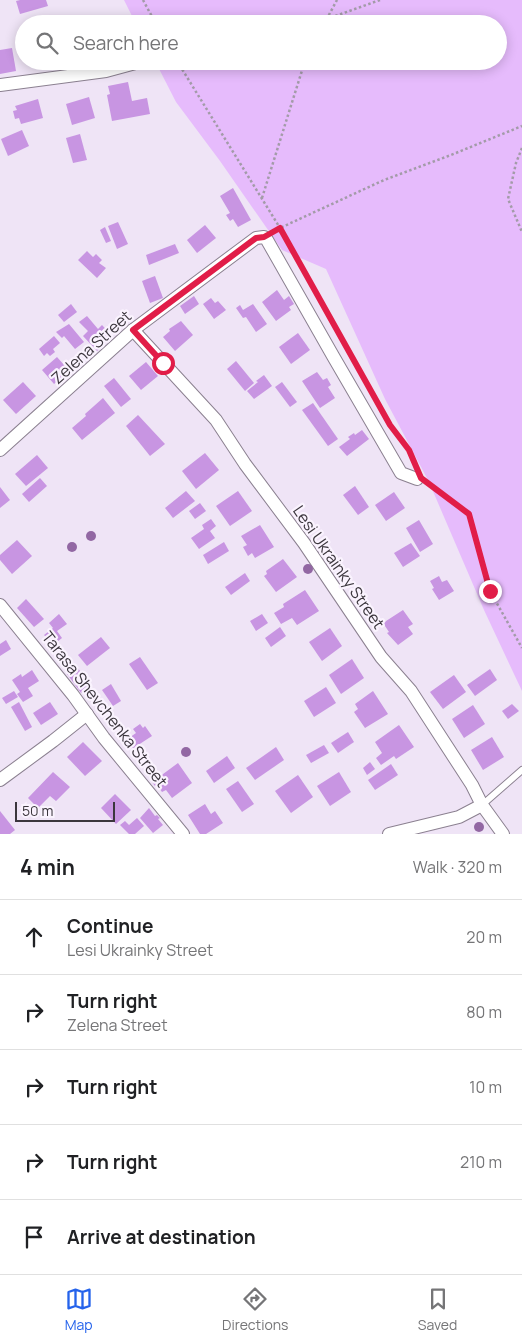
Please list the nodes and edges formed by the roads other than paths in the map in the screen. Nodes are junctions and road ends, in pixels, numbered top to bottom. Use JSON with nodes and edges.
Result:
{"nodes":[{"id":1,"x":110,"y":70,"type":"edge"},
{"id":2,"x":0,"y":85,"type":"edge"},
{"id":3,"x":133,"y":330,"type":"junction"},
{"id":4,"x":0,"y":450,"type":"edge"},
{"id":5,"x":419,"y":476,"type":"road end"},
{"id":6,"x":0,"y":605,"type":"edge"},
{"id":7,"x":87,"y":714,"type":"junction"},
{"id":8,"x":522,"y":770,"type":"edge"},
{"id":9,"x":0,"y":780,"type":"edge"},
{"id":10,"x":482,"y":804,"type":"junction"},
{"id":11,"x":183,"y":834,"type":"edge"},
{"id":12,"x":389,"y":834,"type":"edge"},
{"id":13,"x":503,"y":834,"type":"edge"}],
"edges":[{"from":1,"to":2,"type":"street"},
{"from":3,"to":4,"type":"street","name":"Zelena Street"},
{"from":3,"to":5,"type":"street","name":"Zelena Street"},
{"from":3,"to":10,"type":"street","name":"Lesi Ukrainky Street"},
{"from":6,"to":7,"type":"street","name":"Tarasa Shevchenka Street"},
{"from":7,"to":9,"type":"street"},
{"from":7,"to":11,"type":"street","name":"Tarasa Shevchenka Street"},
{"from":8,"to":10,"type":"lane"},
{"from":10,"to":12,"type":"street"},
{"from":10,"to":13,"type":"street","name":"Lesi Ukrainky Street"}]}
